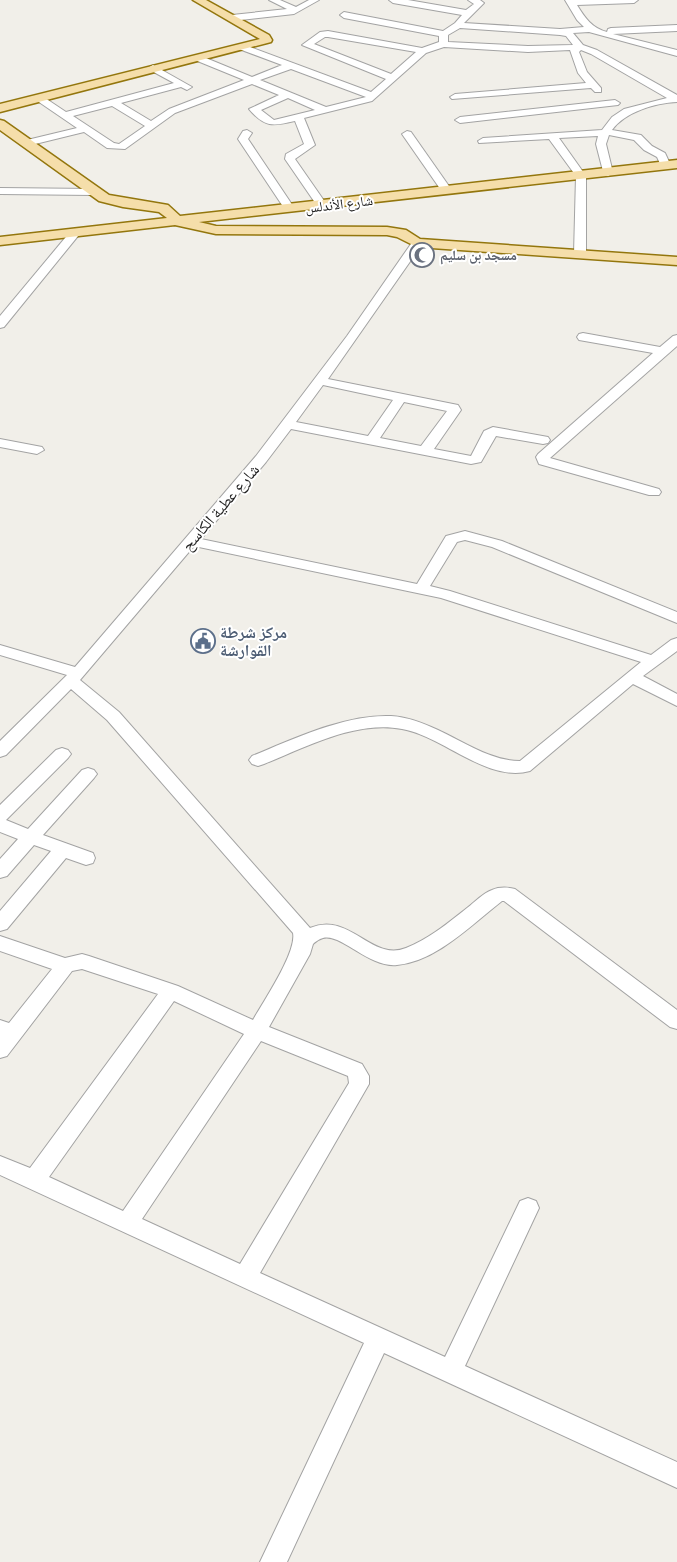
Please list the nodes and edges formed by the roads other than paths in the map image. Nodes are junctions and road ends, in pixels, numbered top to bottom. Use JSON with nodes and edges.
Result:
{"nodes":[{"id":1,"x":198,"y":0,"type":"edge"},
{"id":2,"x":273,"y":0,"type":"edge"},
{"id":3,"x":315,"y":0,"type":"edge"},
{"id":4,"x":393,"y":0,"type":"edge"},
{"id":5,"x":472,"y":0,"type":"edge"},
{"id":6,"x":634,"y":0,"type":"edge"},
{"id":7,"x":570,"y":1,"type":"edge"},
{"id":8,"x":297,"y":10,"type":"junction"},
{"id":9,"x":468,"y":13,"type":"junction"},
{"id":10,"x":344,"y":15,"type":"dead end"},
{"id":11,"x":232,"y":18,"type":"junction"},
{"id":12,"x":458,"y":24,"type":"junction"},
{"id":13,"x":677,"y":28,"type":"edge"},
{"id":14,"x":591,"y":30,"type":"junction"},
{"id":15,"x":560,"y":32,"type":"junction"},
{"id":16,"x":444,"y":34,"type":"junction"},
{"id":17,"x":443,"y":44,"type":"junction"},
{"id":18,"x":580,"y":46,"type":"junction"},
{"id":19,"x":242,"y":47,"type":"junction"},
{"id":20,"x":423,"y":51,"type":"junction"},
{"id":21,"x":677,"y":53,"type":"edge"},
{"id":22,"x":198,"y":58,"type":"junction"},
{"id":23,"x":290,"y":66,"type":"junction"},
{"id":24,"x":152,"y":68,"type":"junction"},
{"id":25,"x":393,"y":78,"type":"junction"},
{"id":26,"x":251,"y":80,"type":"junction"},
{"id":27,"x":182,"y":84,"type":"junction"},
{"id":28,"x":592,"y":84,"type":"junction"},
{"id":29,"x":287,"y":95,"type":"junction"},
{"id":30,"x":372,"y":96,"type":"junction"},
{"id":31,"x":207,"y":97,"type":"junction"},
{"id":32,"x":456,"y":97,"type":"dead end"},
{"id":33,"x":39,"y":98,"type":"junction"},
{"id":34,"x":676,"y":99,"type":"edge"},
{"id":35,"x":113,"y":102,"type":"junction"},
{"id":36,"x":615,"y":104,"type":"junction"},
{"id":37,"x":0,"y":108,"type":"edge"},
{"id":38,"x":327,"y":110,"type":"junction"},
{"id":39,"x":627,"y":112,"type":"junction"},
{"id":40,"x":65,"y":116,"type":"junction"},
{"id":41,"x":299,"y":118,"type":"junction"},
{"id":42,"x":460,"y":120,"type":"dead end"},
{"id":43,"x":0,"y":124,"type":"edge"},
{"id":44,"x":152,"y":125,"type":"junction"},
{"id":45,"x":86,"y":129,"type":"junction"},
{"id":46,"x":247,"y":133,"type":"dead end"},
{"id":47,"x":606,"y":133,"type":"junction"},
{"id":48,"x":407,"y":134,"type":"dead end"},
{"id":49,"x":552,"y":135,"type":"junction"},
{"id":50,"x":483,"y":141,"type":"dead end"},
{"id":51,"x":26,"y":143,"type":"junction"},
{"id":52,"x":672,"y":165,"type":"edge"},
{"id":53,"x":608,"y":173,"type":"junction"},
{"id":54,"x":581,"y":176,"type":"junction"},
{"id":55,"x":0,"y":191,"type":"edge"},
{"id":56,"x":447,"y":191,"type":"junction"},
{"id":57,"x":93,"y":192,"type":"junction"},
{"id":58,"x":322,"y":206,"type":"junction"},
{"id":59,"x":290,"y":209,"type":"junction"},
{"id":60,"x":178,"y":222,"type":"junction"},
{"id":61,"x":74,"y":234,"type":"junction"},
{"id":62,"x":0,"y":241,"type":"edge"},
{"id":63,"x":417,"y":243,"type":"junction"},
{"id":64,"x":580,"y":254,"type":"junction"},
{"id":65,"x":677,"y":261,"type":"edge"},
{"id":66,"x":0,"y":324,"type":"edge"},
{"id":67,"x":583,"y":336,"type":"dead end"},
{"id":68,"x":677,"y":339,"type":"edge"},
{"id":69,"x":661,"y":352,"type":"junction"},
{"id":70,"x":677,"y":358,"type":"edge"},
{"id":71,"x":320,"y":380,"type":"junction"},
{"id":72,"x":401,"y":396,"type":"junction"},
{"id":73,"x":287,"y":424,"type":"junction"},
{"id":74,"x":372,"y":440,"type":"junction"},
{"id":75,"x":543,"y":440,"type":"dead end"},
{"id":76,"x":0,"y":443,"type":"edge"},
{"id":77,"x":37,"y":450,"type":"dead end"},
{"id":78,"x":425,"y":451,"type":"junction"},
{"id":79,"x":654,"y":492,"type":"dead end"},
{"id":80,"x":190,"y":542,"type":"junction"},
{"id":81,"x":421,"y":589,"type":"junction"},
{"id":82,"x":677,"y":618,"type":"edge"},
{"id":83,"x":677,"y":643,"type":"edge"},
{"id":84,"x":0,"y":650,"type":"edge"},
{"id":85,"x":652,"y":661,"type":"junction"},
{"id":86,"x":74,"y":677,"type":"junction"},
{"id":87,"x":632,"y":677,"type":"junction"},
{"id":88,"x":677,"y":701,"type":"edge"},
{"id":89,"x":0,"y":751,"type":"edge"},
{"id":90,"x":62,"y":754,"type":"dead end"},
{"id":91,"x":258,"y":760,"type":"dead end"},
{"id":92,"x":88,"y":774,"type":"dead end"},
{"id":93,"x":0,"y":816,"type":"edge"},
{"id":94,"x":0,"y":825,"type":"edge"},
{"id":95,"x":30,"y":837,"type":"junction"},
{"id":96,"x":63,"y":849,"type":"junction"},
{"id":97,"x":86,"y":858,"type":"dead end"},
{"id":98,"x":0,"y":871,"type":"edge"},
{"id":99,"x":0,"y":924,"type":"edge"},
{"id":100,"x":304,"y":940,"type":"junction"},
{"id":101,"x":0,"y":942,"type":"edge"},
{"id":102,"x":65,"y":966,"type":"junction"},
{"id":103,"x":171,"y":991,"type":"junction"},
{"id":104,"x":677,"y":1020,"type":"edge"},
{"id":105,"x":7,"y":1030,"type":"edge"},
{"id":106,"x":257,"y":1030,"type":"junction"},
{"id":107,"x":0,"y":1050,"type":"edge"},
{"id":108,"x":0,"y":1165,"type":"edge"},
{"id":109,"x":33,"y":1180,"type":"junction"},
{"id":110,"x":528,"y":1208,"type":"dead end"},
{"id":111,"x":127,"y":1223,"type":"junction"},
{"id":112,"x":244,"y":1278,"type":"junction"},
{"id":113,"x":378,"y":1338,"type":"junction"},
{"id":114,"x":451,"y":1370,"type":"junction"},
{"id":115,"x":677,"y":1475,"type":"edge"},
{"id":116,"x":273,"y":1562,"type":"edge"}],
"edges":[{"from":1,"to":11,"type":"main road"},
{"from":2,"to":8,"type":"street"},
{"from":3,"to":8,"type":"street"},
{"from":4,"to":9,"type":"street"},
{"from":5,"to":9,"type":"street"},
{"from":6,"to":7,"type":"street"},
{"from":7,"to":14,"type":"street"},
{"from":8,"to":11,"type":"street"},
{"from":9,"to":12,"type":"street"},
{"from":10,"to":16,"type":"street"},
{"from":11,"to":19,"type":"main road"},
{"from":12,"to":15,"type":"street"},
{"from":12,"to":16,"type":"street"},
{"from":13,"to":14,"type":"street"},
{"from":14,"to":15,"type":"street"},
{"from":14,"to":21,"type":"street"},
{"from":15,"to":18,"type":"street"},
{"from":16,"to":17,"type":"street"},
{"from":17,"to":18,"type":"street"},
{"from":17,"to":20,"type":"street"},
{"from":18,"to":28,"type":"street"},
{"from":18,"to":34,"type":"street"},
{"from":19,"to":22,"type":"main road"},
{"from":19,"to":23,"type":"street"},
{"from":20,"to":25,"type":"street"},
{"from":20,"to":25,"type":"street"},
{"from":22,"to":24,"type":"main road"},
{"from":22,"to":26,"type":"street"},
{"from":23,"to":26,"type":"street"},
{"from":23,"to":30,"type":"street"},
{"from":24,"to":27,"type":"street"},
{"from":24,"to":33,"type":"main road"},
{"from":25,"to":30,"type":"street"},
{"from":26,"to":29,"type":"street"},
{"from":26,"to":31,"type":"street"},
{"from":27,"to":31,"type":"street"},
{"from":27,"to":35,"type":"street"},
{"from":28,"to":32,"type":"street"},
{"from":28,"to":36,"type":"street"},
{"from":29,"to":38,"type":"street"},
{"from":29,"to":41,"type":"street"},
{"from":30,"to":38,"type":"street"},
{"from":31,"to":44,"type":"street"},
{"from":33,"to":37,"type":"main road"},
{"from":33,"to":40,"type":"street"},
{"from":34,"to":39,"type":"street"},
{"from":35,"to":40,"type":"street"},
{"from":35,"to":44,"type":"street"},
{"from":36,"to":39,"type":"street"},
{"from":36,"to":42,"type":"street"},
{"from":38,"to":41,"type":"street"},
{"from":39,"to":47,"type":"street"},
{"from":40,"to":45,"type":"street"},
{"from":41,"to":58,"type":"street"},
{"from":43,"to":51,"type":"main road"},
{"from":44,"to":45,"type":"street"},
{"from":45,"to":51,"type":"street"},
{"from":46,"to":59,"type":"street"},
{"from":47,"to":49,"type":"street"},
{"from":47,"to":52,"type":"street"},
{"from":47,"to":53,"type":"street"},
{"from":48,"to":56,"type":"street"},
{"from":49,"to":50,"type":"street"},
{"from":49,"to":54,"type":"street"},
{"from":51,"to":57,"type":"main road"},
{"from":52,"to":53,"type":"main road","name":"شارع الأندلس"},
{"from":53,"to":54,"type":"main road","name":"شارع الأندلس"},
{"from":54,"to":56,"type":"main road","name":"شارع الأندلس"},
{"from":54,"to":64,"type":"street"},
{"from":55,"to":57,"type":"street"},
{"from":56,"to":58,"type":"main road","name":"شارع الأندلس"},
{"from":57,"to":60,"type":"main road"},
{"from":58,"to":59,"type":"main road","name":"شارع الأندلس"},
{"from":59,"to":60,"type":"main road","name":"شارع الأندلس"},
{"from":60,"to":61,"type":"main road","name":"شارع الأندلس"},
{"from":60,"to":63,"type":"main road"},
{"from":61,"to":62,"type":"main road","name":"شارع الأندلس"},
{"from":61,"to":66,"type":"street"},
{"from":63,"to":64,"type":"main road"},
{"from":63,"to":71,"type":"street","name":"شارع عطية الكاسح"},
{"from":64,"to":65,"type":"main road"},
{"from":67,"to":69,"type":"street"},
{"from":68,"to":69,"type":"street"},
{"from":69,"to":70,"type":"street"},
{"from":69,"to":79,"type":"street"},
{"from":71,"to":72,"type":"street"},
{"from":71,"to":73,"type":"street","name":"شارع عطية الكاسح"},
{"from":72,"to":74,"type":"street"},
{"from":72,"to":78,"type":"street"},
{"from":73,"to":74,"type":"street"},
{"from":73,"to":80,"type":"street","name":"شارع عطية الكاسح"},
{"from":74,"to":78,"type":"street"},
{"from":75,"to":78,"type":"street"},
{"from":76,"to":77,"type":"street"},
{"from":80,"to":81,"type":"street"},
{"from":80,"to":86,"type":"street","name":"شارع عطية الكاسح"},
{"from":81,"to":82,"type":"street"},
{"from":81,"to":85,"type":"street"},
{"from":83,"to":85,"type":"street"},
{"from":84,"to":86,"type":"street"},
{"from":85,"to":87,"type":"street"},
{"from":86,"to":89,"type":"street","name":"شارع عطية الكاسح"},
{"from":86,"to":100,"type":"street"},
{"from":87,"to":88,"type":"street"},
{"from":87,"to":91,"type":"street"},
{"from":90,"to":93,"type":"street"},
{"from":92,"to":95,"type":"street"},
{"from":94,"to":95,"type":"street"},
{"from":95,"to":96,"type":"street"},
{"from":95,"to":98,"type":"street"},
{"from":96,"to":97,"type":"street"},
{"from":96,"to":99,"type":"street"},
{"from":100,"to":104,"type":"street"},
{"from":100,"to":106,"type":"street"},
{"from":101,"to":102,"type":"street"},
{"from":102,"to":103,"type":"street"},
{"from":102,"to":105,"type":"street"},
{"from":103,"to":106,"type":"street"},
{"from":103,"to":109,"type":"street"},
{"from":105,"to":107,"type":"street"},
{"from":106,"to":111,"type":"street"},
{"from":106,"to":112,"type":"street"},
{"from":108,"to":109,"type":"street"},
{"from":109,"to":111,"type":"street"},
{"from":110,"to":114,"type":"street"},
{"from":111,"to":112,"type":"street"},
{"from":112,"to":113,"type":"street"},
{"from":113,"to":114,"type":"street"},
{"from":113,"to":116,"type":"street"},
{"from":114,"to":115,"type":"street"}]}
